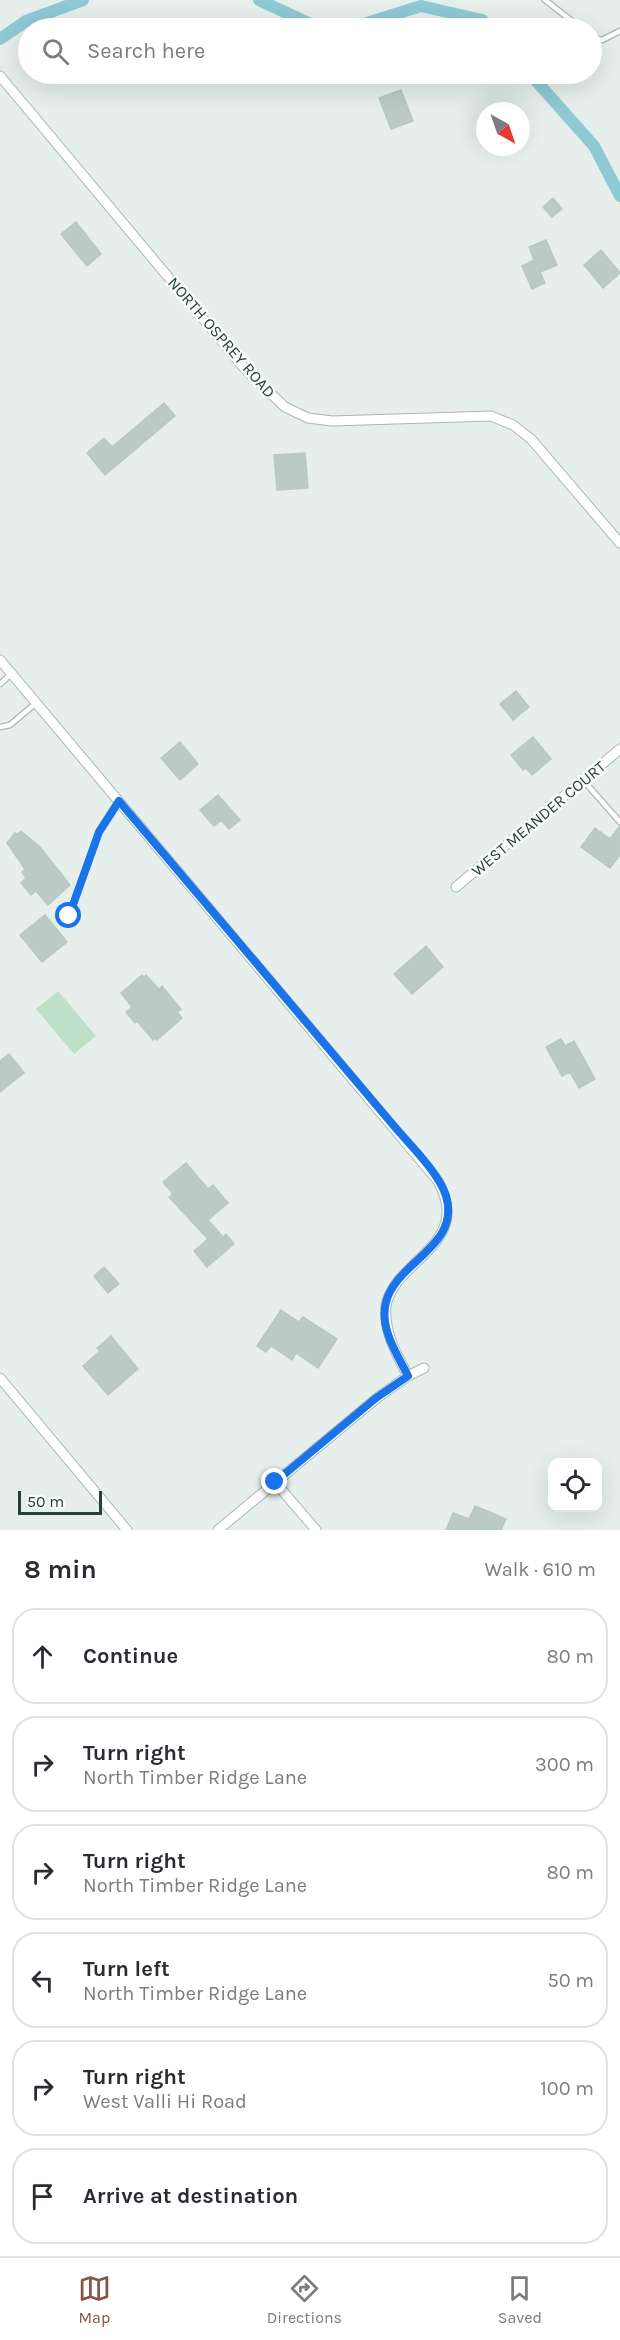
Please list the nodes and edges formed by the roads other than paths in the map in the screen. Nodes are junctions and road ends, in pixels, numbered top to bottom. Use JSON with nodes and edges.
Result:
{"nodes":[{"id":1,"x":545,"y":0,"type":"edge"},
{"id":2,"x":568,"y":18,"type":"edge"},
{"id":3,"x":620,"y":31,"type":"edge"},
{"id":4,"x":602,"y":40,"type":"edge"},
{"id":5,"x":0,"y":76,"type":"edge"},
{"id":6,"x":620,"y":543,"type":"edge"},
{"id":7,"x":0,"y":660,"type":"edge"},
{"id":8,"x":12,"y":674,"type":"junction"},
{"id":9,"x":0,"y":684,"type":"edge"},
{"id":10,"x":36,"y":703,"type":"junction"},
{"id":11,"x":0,"y":727,"type":"edge"},
{"id":12,"x":620,"y":749,"type":"edge"},
{"id":13,"x":583,"y":780,"type":"junction"},
{"id":14,"x":119,"y":801,"type":"junction"},
{"id":15,"x":620,"y":822,"type":"edge"},
{"id":16,"x":456,"y":887,"type":"dead end"},
{"id":17,"x":69,"y":916,"type":"dead end"},
{"id":18,"x":424,"y":1368,"type":"dead end"},
{"id":19,"x":408,"y":1376,"type":"junction"},
{"id":20,"x":0,"y":1378,"type":"edge"},
{"id":21,"x":275,"y":1482,"type":"junction"},
{"id":22,"x":127,"y":1530,"type":"edge"},
{"id":23,"x":218,"y":1530,"type":"edge"},
{"id":24,"x":316,"y":1530,"type":"edge"}],
"edges":[{"from":1,"to":2,"type":"lane"},
{"from":3,"to":4,"type":"lane"},
{"from":5,"to":6,"type":"street","name":"NORTH OSPREY ROAD"},
{"from":7,"to":8,"type":"street"},
{"from":8,"to":9,"type":"lane"},
{"from":8,"to":10,"type":"street"},
{"from":10,"to":11,"type":"lane"},
{"from":10,"to":14,"type":"street"},
{"from":12,"to":13,"type":"street","name":"WEST MEANDER COURT"},
{"from":13,"to":15,"type":"lane"},
{"from":13,"to":16,"type":"street","name":"WEST MEANDER COURT"},
{"from":14,"to":17,"type":"lane"},
{"from":14,"to":19,"type":"street"},
{"from":18,"to":19,"type":"street"},
{"from":19,"to":21,"type":"street"},
{"from":20,"to":22,"type":"street"},
{"from":21,"to":23,"type":"street"},
{"from":21,"to":24,"type":"street"}]}
